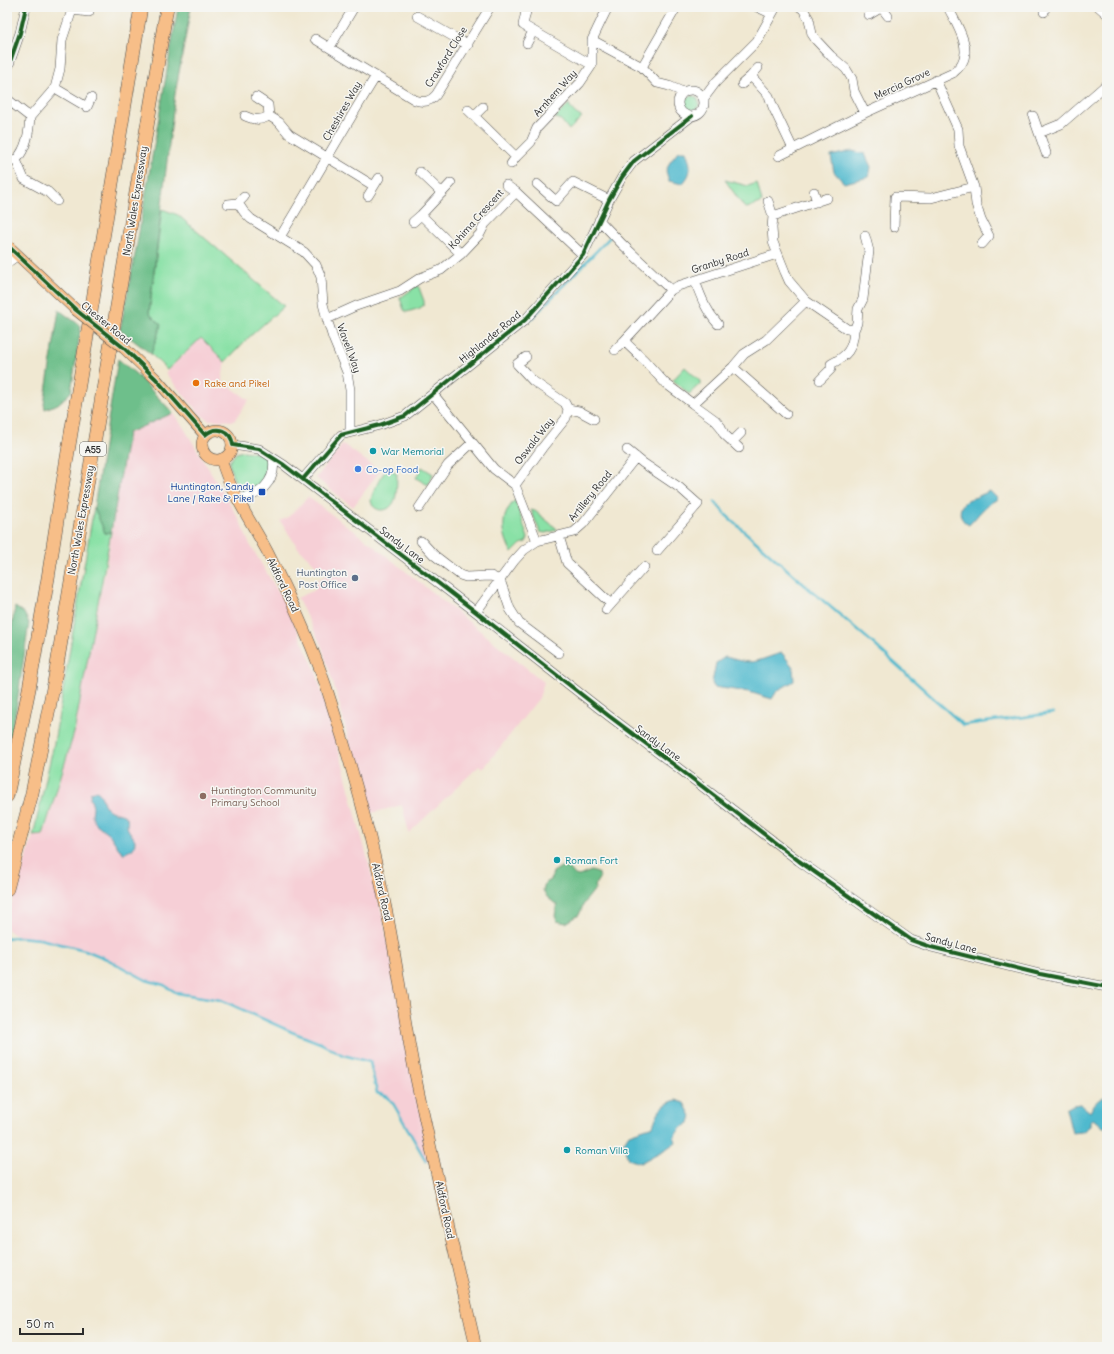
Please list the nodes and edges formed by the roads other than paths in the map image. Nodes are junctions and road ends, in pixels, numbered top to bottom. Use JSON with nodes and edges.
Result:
{"nodes":[{"id":1,"x":26,"y":7,"type":"edge"},
{"id":2,"x":141,"y":7,"type":"edge"},
{"id":3,"x":167,"y":7,"type":"edge"},
{"id":4,"x":354,"y":7,"type":"edge"},
{"id":5,"x":490,"y":7,"type":"edge"},
{"id":6,"x":527,"y":7,"type":"edge"},
{"id":7,"x":608,"y":7,"type":"edge"},
{"id":8,"x":757,"y":7,"type":"edge"},
{"id":9,"x":800,"y":7,"type":"edge"},
{"id":10,"x":881,"y":7,"type":"edge"},
{"id":11,"x":948,"y":7,"type":"edge"},
{"id":12,"x":1099,"y":7,"type":"edge"},
{"id":13,"x":72,"y":9,"type":"edge"},
{"id":14,"x":678,"y":9,"type":"edge"},
{"id":15,"x":774,"y":11,"type":"edge"},
{"id":16,"x":89,"y":12,"type":"dead end"},
{"id":17,"x":1107,"y":14,"type":"edge"},
{"id":18,"x":869,"y":15,"type":"dead end"},
{"id":19,"x":417,"y":16,"type":"dead end"},
{"id":20,"x":888,"y":16,"type":"dead end"},
{"id":21,"x":533,"y":31,"type":"junction"},
{"id":22,"x":315,"y":39,"type":"dead end"},
{"id":23,"x":592,"y":40,"type":"junction"},
{"id":24,"x":527,"y":43,"type":"dead end"},
{"id":25,"x":468,"y":45,"type":"junction"},
{"id":26,"x":330,"y":47,"type":"junction"},
{"id":27,"x":592,"y":65,"type":"junction"},
{"id":28,"x":642,"y":67,"type":"junction"},
{"id":29,"x":758,"y":68,"type":"dead end"},
{"id":30,"x":7,"y":70,"type":"edge"},
{"id":31,"x":376,"y":76,"type":"junction"},
{"id":32,"x":751,"y":76,"type":"junction"},
{"id":33,"x":936,"y":80,"type":"junction"},
{"id":34,"x":742,"y":84,"type":"dead end"},
{"id":35,"x":1107,"y":84,"type":"edge"},
{"id":36,"x":55,"y":88,"type":"junction"},
{"id":37,"x":680,"y":93,"type":"junction"},
{"id":38,"x":701,"y":94,"type":"junction"},
{"id":39,"x":256,"y":97,"type":"dead end"},
{"id":40,"x":91,"y":98,"type":"dead end"},
{"id":41,"x":7,"y":99,"type":"edge"},
{"id":42,"x":483,"y":107,"type":"dead end"},
{"id":43,"x":865,"y":113,"type":"junction"},
{"id":44,"x":688,"y":115,"type":"junction"},
{"id":45,"x":245,"y":116,"type":"dead end"},
{"id":46,"x":269,"y":116,"type":"junction"},
{"id":47,"x":1033,"y":116,"type":"dead end"},
{"id":48,"x":30,"y":117,"type":"junction"},
{"id":49,"x":1039,"y":133,"type":"junction"},
{"id":50,"x":793,"y":149,"type":"junction"},
{"id":51,"x":1046,"y":153,"type":"dead end"},
{"id":52,"x":780,"y":156,"type":"dead end"},
{"id":53,"x":328,"y":158,"type":"junction"},
{"id":54,"x":11,"y":160,"type":"edge"},
{"id":55,"x":420,"y":172,"type":"dead end"},
{"id":56,"x":379,"y":178,"type":"dead end"},
{"id":57,"x":451,"y":183,"type":"dead end"},
{"id":58,"x":537,"y":184,"type":"dead end"},
{"id":59,"x":506,"y":185,"type":"dead end"},
{"id":60,"x":374,"y":186,"type":"junction"},
{"id":61,"x":974,"y":187,"type":"junction"},
{"id":62,"x":516,"y":192,"type":"junction"},
{"id":63,"x":814,"y":192,"type":"dead end"},
{"id":64,"x":442,"y":193,"type":"junction"},
{"id":65,"x":368,"y":196,"type":"dead end"},
{"id":66,"x":827,"y":198,"type":"dead end"},
{"id":67,"x":609,"y":200,"type":"junction"},
{"id":68,"x":57,"y":201,"type":"dead end"},
{"id":69,"x":768,"y":201,"type":"dead end"},
{"id":70,"x":817,"y":202,"type":"junction"},
{"id":71,"x":228,"y":204,"type":"dead end"},
{"id":72,"x":421,"y":215,"type":"junction"},
{"id":73,"x":773,"y":216,"type":"junction"},
{"id":74,"x":599,"y":220,"type":"junction"},
{"id":75,"x":413,"y":222,"type":"dead end"},
{"id":76,"x":894,"y":227,"type":"dead end"},
{"id":77,"x":997,"y":230,"type":"dead end"},
{"id":78,"x":280,"y":236,"type":"junction"},
{"id":79,"x":865,"y":236,"type":"dead end"},
{"id":80,"x":989,"y":236,"type":"junction"},
{"id":81,"x":982,"y":244,"type":"dead end"},
{"id":82,"x":7,"y":245,"type":"edge"},
{"id":83,"x":461,"y":254,"type":"junction"},
{"id":84,"x":777,"y":254,"type":"junction"},
{"id":85,"x":18,"y":255,"type":"junction"},
{"id":86,"x":583,"y":255,"type":"junction"},
{"id":87,"x":7,"y":263,"type":"edge"},
{"id":88,"x":695,"y":281,"type":"junction"},
{"id":89,"x":671,"y":290,"type":"junction"},
{"id":90,"x":806,"y":301,"type":"junction"},
{"id":91,"x":327,"y":319,"type":"junction"},
{"id":92,"x":716,"y":319,"type":"dead end"},
{"id":93,"x":854,"y":330,"type":"junction"},
{"id":94,"x":624,"y":341,"type":"junction"},
{"id":95,"x":615,"y":350,"type":"dead end"},
{"id":96,"x":526,"y":357,"type":"dead end"},
{"id":97,"x":733,"y":367,"type":"junction"},
{"id":98,"x":820,"y":380,"type":"dead end"},
{"id":99,"x":433,"y":394,"type":"junction"},
{"id":100,"x":694,"y":404,"type":"junction"},
{"id":101,"x":568,"y":409,"type":"junction"},
{"id":102,"x":786,"y":414,"type":"dead end"},
{"id":103,"x":594,"y":420,"type":"dead end"},
{"id":104,"x":350,"y":432,"type":"junction"},
{"id":105,"x":741,"y":433,"type":"dead end"},
{"id":106,"x":205,"y":435,"type":"junction"},
{"id":107,"x":472,"y":443,"type":"junction"},
{"id":108,"x":233,"y":445,"type":"junction"},
{"id":109,"x":627,"y":450,"type":"dead end"},
{"id":110,"x":636,"y":457,"type":"junction"},
{"id":111,"x":273,"y":458,"type":"junction"},
{"id":112,"x":221,"y":459,"type":"junction"},
{"id":113,"x":303,"y":479,"type":"junction"},
{"id":114,"x":515,"y":485,"type":"junction"},
{"id":115,"x":238,"y":498,"type":"junction"},
{"id":116,"x":419,"y":508,"type":"dead end"},
{"id":117,"x":559,"y":536,"type":"junction"},
{"id":118,"x":421,"y":541,"type":"dead end"},
{"id":119,"x":537,"y":541,"type":"junction"},
{"id":120,"x":657,"y":551,"type":"dead end"},
{"id":121,"x":644,"y":567,"type":"dead end"},
{"id":122,"x":500,"y":580,"type":"junction"},
{"id":123,"x":476,"y":612,"type":"junction"},
{"id":124,"x":559,"y":653,"type":"dead end"},
{"id":125,"x":7,"y":796,"type":"edge"},
{"id":126,"x":7,"y":889,"type":"edge"},
{"id":127,"x":1107,"y":987,"type":"edge"},
{"id":128,"x":476,"y":1347,"type":"edge"}],
"edges":[{"from":1,"to":30,"type":"street"},
{"from":2,"to":125,"type":"highway","number":"A55"},
{"from":3,"to":126,"type":"highway","name":"North Wales Expressway","number":"A55"},
{"from":4,"to":26,"type":"street"},
{"from":5,"to":25,"type":"street","name":"Crawford Close"},
{"from":6,"to":21,"type":"street"},
{"from":7,"to":23,"type":"street"},
{"from":8,"to":15,"type":"street"},
{"from":9,"to":43,"type":"street"},
{"from":10,"to":18,"type":"street"},
{"from":10,"to":20,"type":"street"},
{"from":11,"to":33,"type":"street","name":"Mercia Grove"},
{"from":12,"to":17,"type":"street"},
{"from":13,"to":16,"type":"street"},
{"from":13,"to":36,"type":"street"},
{"from":14,"to":28,"type":"street"},
{"from":15,"to":38,"type":"street"},
{"from":19,"to":25,"type":"street"},
{"from":21,"to":24,"type":"street"},
{"from":21,"to":27,"type":"street"},
{"from":22,"to":26,"type":"street","name":"Crawford Close"},
{"from":23,"to":27,"type":"street"},
{"from":23,"to":28,"type":"street"},
{"from":25,"to":31,"type":"street","name":"Crawford Close"},
{"from":26,"to":31,"type":"street","name":"Crawford Close"},
{"from":27,"to":42,"type":"street","name":"Arnhem Way"},
{"from":28,"to":37,"type":"street"},
{"from":29,"to":32,"type":"street"},
{"from":31,"to":53,"type":"street","name":"Cheshires Way"},
{"from":32,"to":34,"type":"street"},
{"from":32,"to":50,"type":"street"},
{"from":33,"to":43,"type":"street","name":"Mercia Grove"},
{"from":33,"to":61,"type":"street"},
{"from":35,"to":49,"type":"street"},
{"from":36,"to":40,"type":"street"},
{"from":36,"to":48,"type":"street"},
{"from":37,"to":38,"type":"street"},
{"from":37,"to":44,"type":"street"},
{"from":38,"to":44,"type":"street"},
{"from":39,"to":46,"type":"street","name":"Cheshires Way"},
{"from":41,"to":48,"type":"street"},
{"from":43,"to":50,"type":"street","name":"Mercia Grove"},
{"from":44,"to":67,"type":"street","name":"Highlander Road"},
{"from":45,"to":46,"type":"street"},
{"from":46,"to":53,"type":"street","name":"Cheshires Way"},
{"from":47,"to":49,"type":"street"},
{"from":48,"to":54,"type":"street"},
{"from":49,"to":51,"type":"street"},
{"from":50,"to":52,"type":"street","name":"Mercia Grove"},
{"from":53,"to":60,"type":"street","name":"Cheshires Way"},
{"from":53,"to":78,"type":"street","name":"Cheshires Way"},
{"from":54,"to":68,"type":"street"},
{"from":55,"to":64,"type":"street"},
{"from":56,"to":60,"type":"street"},
{"from":57,"to":64,"type":"street"},
{"from":58,"to":67,"type":"street"},
{"from":59,"to":62,"type":"street"},
{"from":60,"to":65,"type":"street"},
{"from":61,"to":76,"type":"street"},
{"from":61,"to":80,"type":"street"},
{"from":62,"to":83,"type":"street","name":"Kohima Crescent"},
{"from":62,"to":86,"type":"street","name":"Kohima Crescent"},
{"from":63,"to":70,"type":"street"},
{"from":64,"to":72,"type":"street"},
{"from":66,"to":70,"type":"street"},
{"from":67,"to":74,"type":"street","name":"Highlander Road"},
{"from":69,"to":73,"type":"street"},
{"from":70,"to":73,"type":"street"},
{"from":71,"to":78,"type":"street"},
{"from":72,"to":75,"type":"street"},
{"from":72,"to":83,"type":"street"},
{"from":73,"to":84,"type":"street"},
{"from":74,"to":86,"type":"street","name":"Highlander Road"},
{"from":74,"to":89,"type":"street"},
{"from":77,"to":80,"type":"street"},
{"from":78,"to":91,"type":"street"},
{"from":79,"to":93,"type":"street"},
{"from":80,"to":81,"type":"street"},
{"from":82,"to":85,"type":"main road","name":"Chester Road"},
{"from":83,"to":91,"type":"street","name":"Kohima Crescent"},
{"from":84,"to":88,"type":"street","name":"Granby Road"},
{"from":84,"to":90,"type":"street"},
{"from":85,"to":87,"type":"street"},
{"from":85,"to":106,"type":"main road","name":"Chester Road","bridge":true},
{"from":86,"to":99,"type":"street","name":"Highlander Road"},
{"from":88,"to":89,"type":"street","name":"Granby Road"},
{"from":88,"to":92,"type":"street"},
{"from":89,"to":94,"type":"street"},
{"from":90,"to":93,"type":"street"},
{"from":90,"to":97,"type":"street"},
{"from":91,"to":104,"type":"street","name":"Wavell Way"},
{"from":93,"to":98,"type":"street"},
{"from":94,"to":95,"type":"street"},
{"from":94,"to":100,"type":"street"},
{"from":96,"to":101,"type":"street"},
{"from":97,"to":100,"type":"street"},
{"from":97,"to":102,"type":"street"},
{"from":99,"to":104,"type":"street","name":"Highlander Road"},
{"from":99,"to":107,"type":"street"},
{"from":100,"to":105,"type":"street"},
{"from":101,"to":103,"type":"street"},
{"from":101,"to":114,"type":"street","name":"Oswald Way"},
{"from":104,"to":113,"type":"street","name":"Highlander Road"},
{"from":106,"to":108,"type":"main road"},
{"from":106,"to":112,"type":"main road"},
{"from":107,"to":114,"type":"street"},
{"from":107,"to":116,"type":"street"},
{"from":108,"to":111,"type":"street","name":"Sandy Lane"},
{"from":108,"to":112,"type":"main road"},
{"from":109,"to":110,"type":"street"},
{"from":110,"to":117,"type":"street","name":"Artillery Road"},
{"from":110,"to":120,"type":"street"},
{"from":111,"to":113,"type":"street","name":"Sandy Lane"},
{"from":111,"to":115,"type":"street"},
{"from":112,"to":115,"type":"main road","name":"Aldford Road"},
{"from":113,"to":123,"type":"street","name":"Sandy Lane"},
{"from":114,"to":119,"type":"street"},
{"from":115,"to":128,"type":"main road","name":"Aldford Road"},
{"from":117,"to":119,"type":"street","name":"Artillery Road"},
{"from":117,"to":121,"type":"street"},
{"from":118,"to":122,"type":"street"},
{"from":119,"to":122,"type":"street","name":"Artillery Road"},
{"from":122,"to":123,"type":"street","name":"Artillery Road"},
{"from":122,"to":124,"type":"street"},
{"from":123,"to":127,"type":"street","name":"Sandy Lane"}]}
